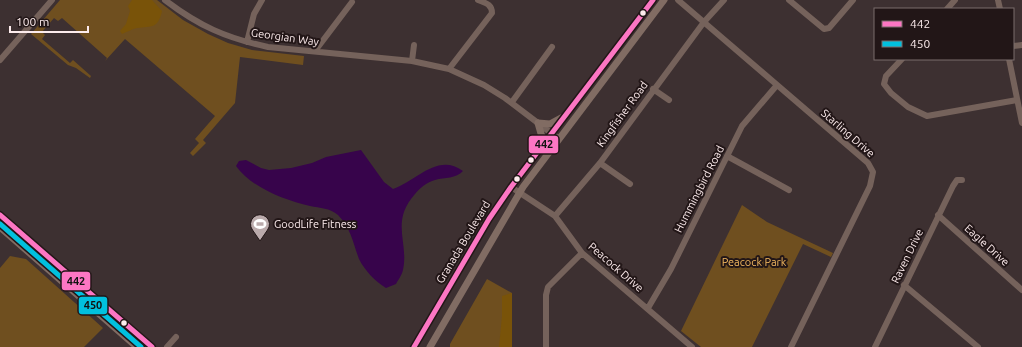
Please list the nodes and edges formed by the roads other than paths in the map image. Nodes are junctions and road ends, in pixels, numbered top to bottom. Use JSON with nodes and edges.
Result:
{"nodes":[{"id":1,"x":52,"y":0,"type":"edge"},
{"id":2,"x":165,"y":0,"type":"edge"},
{"id":3,"x":262,"y":0,"type":"edge"},
{"id":4,"x":478,"y":0,"type":"edge"},
{"id":5,"x":653,"y":0,"type":"edge"},
{"id":6,"x":664,"y":0,"type":"edge"},
{"id":7,"x":678,"y":0,"type":"edge"},
{"id":8,"x":724,"y":0,"type":"edge"},
{"id":9,"x":788,"y":0,"type":"edge"},
{"id":10,"x":854,"y":0,"type":"edge"},
{"id":11,"x":955,"y":0,"type":"edge"},
{"id":12,"x":352,"y":2,"type":"dead end"},
{"id":13,"x":948,"y":8,"type":"edge"},
{"id":14,"x":704,"y":22,"type":"junction"},
{"id":15,"x":247,"y":42,"type":"junction"},
{"id":16,"x":414,"y":45,"type":"dead end"},
{"id":17,"x":552,"y":47,"type":"dead end"},
{"id":18,"x":0,"y":49,"type":"edge"},
{"id":19,"x":315,"y":51,"type":"junction"},
{"id":20,"x":6,"y":54,"type":"junction"},
{"id":21,"x":0,"y":60,"type":"edge"},
{"id":22,"x":901,"y":60,"type":"edge"},
{"id":23,"x":1009,"y":60,"type":"edge"},
{"id":24,"x":412,"y":61,"type":"junction"},
{"id":25,"x":449,"y":69,"type":"junction"},
{"id":26,"x":777,"y":85,"type":"junction"},
{"id":27,"x":653,"y":89,"type":"junction"},
{"id":28,"x":669,"y":100,"type":"dead end"},
{"id":29,"x":1017,"y":100,"type":"junction"},
{"id":30,"x":512,"y":102,"type":"junction"},
{"id":31,"x":565,"y":116,"type":"junction"},
{"id":32,"x":1022,"y":122,"type":"edge"},
{"id":33,"x":538,"y":123,"type":"junction"},
{"id":34,"x":551,"y":134,"type":"junction"},
{"id":35,"x":559,"y":139,"type":"junction"},
{"id":36,"x":537,"y":153,"type":"junction"},
{"id":37,"x":727,"y":156,"type":"junction"},
{"id":38,"x":600,"y":163,"type":"junction"},
{"id":39,"x":962,"y":180,"type":"dead end"},
{"id":40,"x":630,"y":184,"type":"dead end"},
{"id":41,"x":511,"y":187,"type":"junction"},
{"id":42,"x":789,"y":190,"type":"dead end"},
{"id":43,"x":520,"y":193,"type":"junction"},
{"id":44,"x":0,"y":215,"type":"edge"},
{"id":45,"x":938,"y":215,"type":"junction"},
{"id":46,"x":555,"y":216,"type":"junction"},
{"id":47,"x":0,"y":227,"type":"edge"},
{"id":48,"x":582,"y":252,"type":"junction"},
{"id":49,"x":904,"y":285,"type":"junction"},
{"id":50,"x":1022,"y":290,"type":"edge"},
{"id":51,"x":648,"y":308,"type":"junction"},
{"id":52,"x":176,"y":337,"type":"dead end"},
{"id":53,"x":137,"y":347,"type":"edge"},
{"id":54,"x":152,"y":347,"type":"edge"},
{"id":55,"x":167,"y":347,"type":"edge"},
{"id":56,"x":414,"y":347,"type":"edge"},
{"id":57,"x":430,"y":347,"type":"edge"},
{"id":58,"x":546,"y":347,"type":"edge"},
{"id":59,"x":692,"y":347,"type":"edge"},
{"id":60,"x":791,"y":347,"type":"edge"},
{"id":61,"x":875,"y":347,"type":"edge"},
{"id":62,"x":978,"y":347,"type":"edge"}],
"edges":[{"from":1,"to":20,"type":"street"},
{"from":2,"to":15,"type":"street","name":"Georgian Way"},
{"from":3,"to":15,"type":"street"},
{"from":4,"to":25,"type":"street"},
{"from":5,"to":31,"type":"main road","name":"Granada Boulevard"},
{"from":6,"to":35,"type":"main road"},
{"from":7,"to":14,"type":"street","name":"Starling Drive"},
{"from":8,"to":14,"type":"street","name":"Kingfisher Road"},
{"from":9,"to":10,"type":"street"},
{"from":11,"to":13,"type":"street"},
{"from":12,"to":19,"type":"street"},
{"from":14,"to":26,"type":"street","name":"Starling Drive"},
{"from":14,"to":27,"type":"street","name":"Kingfisher Road"},
{"from":15,"to":19,"type":"street","name":"Georgian Way"},
{"from":16,"to":24,"type":"street"},
{"from":17,"to":30,"type":"street"},
{"from":18,"to":20,"type":"street"},
{"from":19,"to":24,"type":"street","name":"Georgian Way"},
{"from":20,"to":21,"type":"street"},
{"from":22,"to":29,"type":"street"},
{"from":23,"to":29,"type":"street"},
{"from":24,"to":25,"type":"street","name":"Georgian Way"},
{"from":25,"to":30,"type":"street","name":"Georgian Way"},
{"from":26,"to":37,"type":"street","name":"Hummingbird Road"},
{"from":26,"to":60,"type":"street","name":"Starling Drive"},
{"from":27,"to":28,"type":"street"},
{"from":27,"to":38,"type":"street","name":"Kingfisher Road"},
{"from":29,"to":32,"type":"street"},
{"from":30,"to":33,"type":"street","name":"Georgian Way"},
{"from":31,"to":33,"type":"main road"},
{"from":31,"to":34,"type":"main road","name":"Granada Boulevard"},
{"from":33,"to":34,"type":"street","name":"Georgian Way"},
{"from":33,"to":36,"type":"main road"},
{"from":34,"to":35,"type":"street","name":"Georgian Way"},
{"from":34,"to":36,"type":"main road","name":"Granada Boulevard"},
{"from":35,"to":43,"type":"main road"},
{"from":36,"to":41,"type":"main road","name":"Granada Boulevard"},
{"from":37,"to":42,"type":"street"},
{"from":37,"to":51,"type":"street","name":"Hummingbird Road"},
{"from":38,"to":40,"type":"street"},
{"from":38,"to":46,"type":"street","name":"Kingfisher Road"},
{"from":39,"to":45,"type":"street","name":"Raven Drive"},
{"from":41,"to":43,"type":"street","name":"Peacock Drive"},
{"from":41,"to":56,"type":"main road","name":"Granada Boulevard"},
{"from":43,"to":46,"type":"street","name":"Peacock Drive"},
{"from":43,"to":57,"type":"main road"},
{"from":44,"to":54,"type":"main road"},
{"from":45,"to":49,"type":"street","name":"Raven Drive"},
{"from":45,"to":50,"type":"street","name":"Eagle Drive"},
{"from":46,"to":48,"type":"street","name":"Peacock Drive"},
{"from":47,"to":53,"type":"main road"},
{"from":48,"to":51,"type":"street","name":"Peacock Drive"},
{"from":48,"to":58,"type":"street"},
{"from":49,"to":61,"type":"street","name":"Raven Drive"},
{"from":49,"to":62,"type":"street"},
{"from":51,"to":59,"type":"street","name":"Peacock Drive"},
{"from":52,"to":55,"type":"street"}]}
